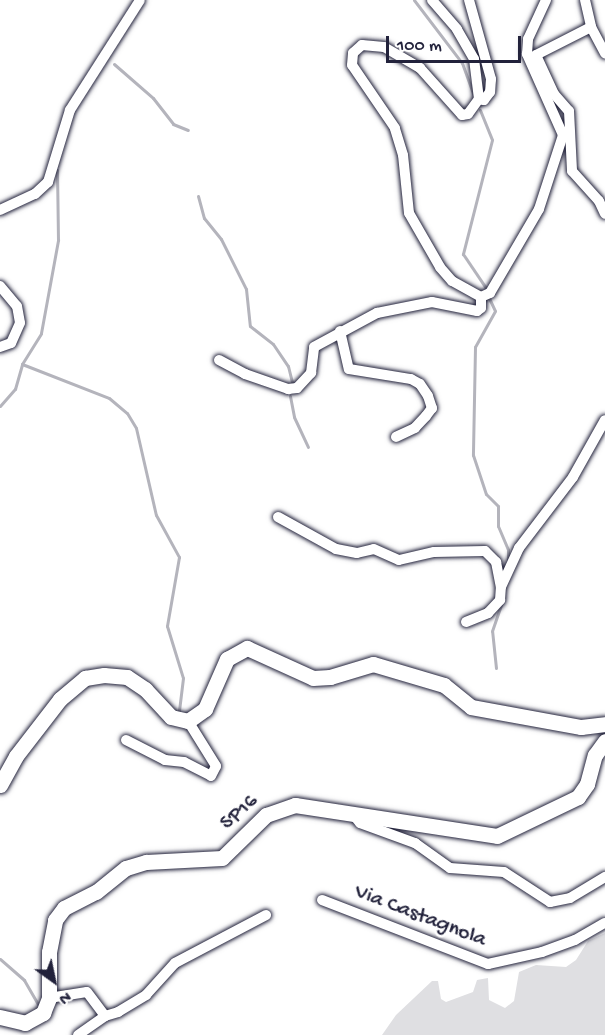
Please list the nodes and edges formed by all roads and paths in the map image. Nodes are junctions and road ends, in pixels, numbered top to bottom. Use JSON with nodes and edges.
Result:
{"nodes":[{"id":1,"x":140,"y":0,"type":"edge"},
{"id":2,"x":432,"y":0,"type":"edge"},
{"id":3,"x":468,"y":0,"type":"edge"},
{"id":4,"x":546,"y":0,"type":"edge"},
{"id":5,"x":585,"y":0,"type":"edge"},
{"id":6,"x":591,"y":27,"type":"junction"},
{"id":7,"x":530,"y":42,"type":"junction"},
{"id":8,"x":605,"y":53,"type":"edge"},
{"id":9,"x":536,"y":55,"type":"junction"},
{"id":10,"x":478,"y":99,"type":"junction"},
{"id":11,"x":0,"y":210,"type":"edge"},
{"id":12,"x":605,"y":214,"type":"edge"},
{"id":13,"x":0,"y":286,"type":"edge"},
{"id":14,"x":481,"y":297,"type":"junction"},
{"id":15,"x":340,"y":331,"type":"junction"},
{"id":16,"x":2,"y":350,"type":"edge"},
{"id":17,"x":219,"y":360,"type":"dead end"},
{"id":18,"x":605,"y":420,"type":"edge"},
{"id":19,"x":396,"y":437,"type":"dead end"},
{"id":20,"x":278,"y":517,"type":"dead end"},
{"id":21,"x":501,"y":587,"type":"junction"},
{"id":22,"x":466,"y":622,"type":"dead end"},
{"id":23,"x":188,"y":721,"type":"junction"},
{"id":24,"x":605,"y":724,"type":"edge"},
{"id":25,"x":126,"y":740,"type":"dead end"},
{"id":26,"x":605,"y":741,"type":"edge"},
{"id":27,"x":0,"y":785,"type":"edge"},
{"id":28,"x":350,"y":811,"type":"junction"},
{"id":29,"x":605,"y":877,"type":"edge"},
{"id":30,"x":322,"y":900,"type":"dead end"},
{"id":31,"x":266,"y":915,"type":"dead end"},
{"id":32,"x":605,"y":923,"type":"edge"},
{"id":33,"x":50,"y":998,"type":"junction"},
{"id":34,"x":105,"y":1016,"type":"junction"},
{"id":35,"x":0,"y":1017,"type":"edge"},
{"id":36,"x":78,"y":1035,"type":"edge"}],
"edges":[{"from":1,"to":11,"type":"street"},
{"from":2,"to":10,"type":"street"},
{"from":3,"to":10,"type":"street"},
{"from":4,"to":7,"type":"street"},
{"from":5,"to":6,"type":"street"},
{"from":6,"to":8,"type":"street"},
{"from":6,"to":9,"type":"street"},
{"from":7,"to":9,"type":"street"},
{"from":7,"to":14,"type":"street"},
{"from":9,"to":12,"type":"street"},
{"from":10,"to":14,"type":"street"},
{"from":13,"to":16,"type":"street"},
{"from":14,"to":15,"type":"street"},
{"from":15,"to":17,"type":"street"},
{"from":15,"to":19,"type":"street"},
{"from":18,"to":21,"type":"street"},
{"from":20,"to":21,"type":"street"},
{"from":21,"to":22,"type":"street"},
{"from":23,"to":24,"type":"street"},
{"from":23,"to":25,"type":"street"},
{"from":23,"to":27,"type":"street"},
{"from":26,"to":28,"type":"street","name":"SP16","number":"SP16"},
{"from":28,"to":29,"type":"street"},
{"from":28,"to":33,"type":"street","name":"SP16","number":"SP16"},
{"from":30,"to":32,"type":"street","name":"Via Castagnola"},
{"from":31,"to":34,"type":"street"},
{"from":33,"to":34,"type":"street"},
{"from":33,"to":35,"type":"street"},
{"from":34,"to":36,"type":"street"}]}
